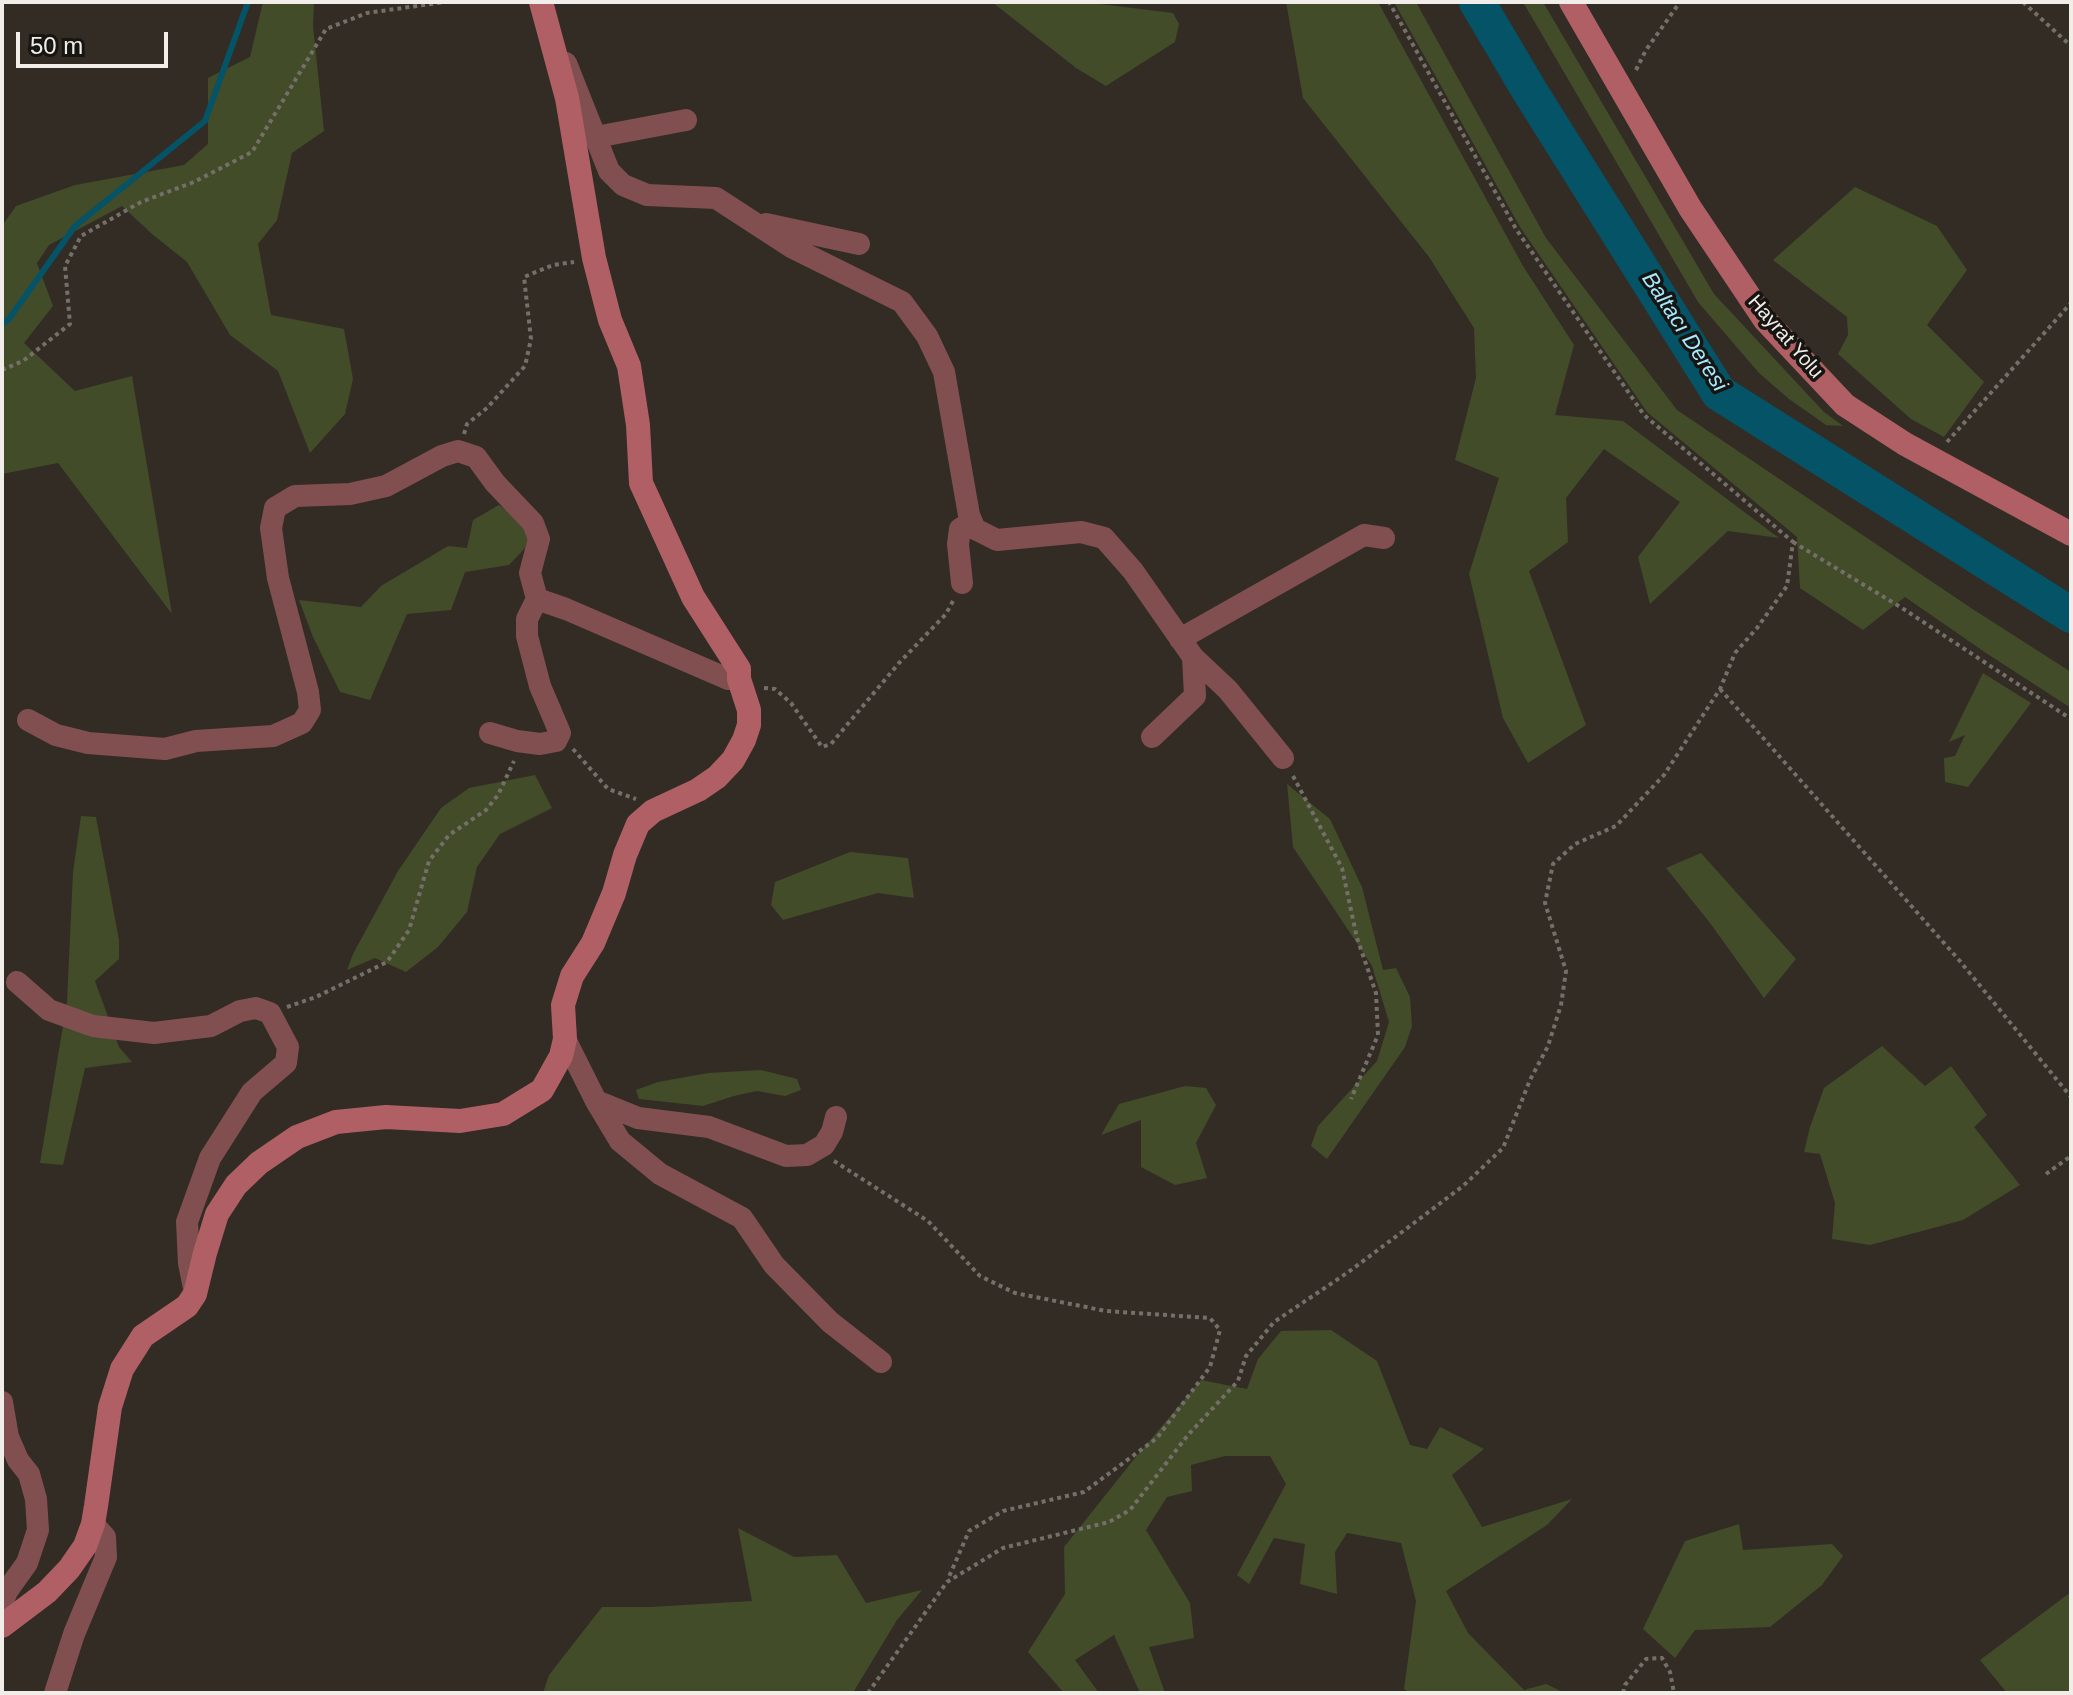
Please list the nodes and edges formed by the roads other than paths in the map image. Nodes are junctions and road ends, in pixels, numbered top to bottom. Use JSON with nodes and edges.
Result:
{"nodes":[{"id":1,"x":542,"y":2,"type":"edge"},
{"id":2,"x":1571,"y":2,"type":"edge"},
{"id":3,"x":686,"y":120,"type":"dead end"},
{"id":4,"x":596,"y":137,"type":"junction"},
{"id":5,"x":749,"y":220,"type":"junction"},
{"id":6,"x":859,"y":244,"type":"dead end"},
{"id":7,"x":971,"y":522,"type":"junction"},
{"id":8,"x":2071,"y":534,"type":"edge"},
{"id":9,"x":1384,"y":538,"type":"dead end"},
{"id":10,"x":962,"y":583,"type":"road end"},
{"id":11,"x":537,"y":599,"type":"junction"},
{"id":12,"x":1187,"y":648,"type":"junction"},
{"id":13,"x":741,"y":682,"type":"junction"},
{"id":14,"x":28,"y":720,"type":"dead end"},
{"id":15,"x":490,"y":733,"type":"dead end"},
{"id":16,"x":1152,"y":737,"type":"dead end"},
{"id":17,"x":1283,"y":758,"type":"road end"},
{"id":18,"x":17,"y":982,"type":"dead end"},
{"id":19,"x":565,"y":1039,"type":"junction"},
{"id":20,"x":596,"y":1101,"type":"junction"},
{"id":21,"x":836,"y":1117,"type":"dead end"},
{"id":22,"x":195,"y":1294,"type":"junction"},
{"id":23,"x":881,"y":1362,"type":"dead end"},
{"id":24,"x":2,"y":1402,"type":"edge"},
{"id":25,"x":10,"y":1467,"type":"edge"},
{"id":26,"x":93,"y":1524,"type":"junction"},
{"id":27,"x":3,"y":1616,"type":"edge"},
{"id":28,"x":55,"y":1693,"type":"edge"}],
"edges":[{"from":1,"to":4,"type":"street"},
{"from":1,"to":13,"type":"street"},
{"from":2,"to":8,"type":"street","name":"Hayrat Yolu"},
{"from":3,"to":4,"type":"street"},
{"from":4,"to":5,"type":"street"},
{"from":5,"to":6,"type":"street"},
{"from":5,"to":7,"type":"street"},
{"from":7,"to":10,"type":"street"},
{"from":7,"to":12,"type":"street"},
{"from":9,"to":12,"type":"street"},
{"from":11,"to":13,"type":"street"},
{"from":11,"to":14,"type":"street"},
{"from":11,"to":15,"type":"street"},
{"from":12,"to":16,"type":"street"},
{"from":12,"to":17,"type":"street"},
{"from":13,"to":19,"type":"street"},
{"from":18,"to":22,"type":"street"},
{"from":19,"to":20,"type":"street"},
{"from":19,"to":22,"type":"street"},
{"from":20,"to":21,"type":"street"},
{"from":20,"to":23,"type":"street"},
{"from":22,"to":26,"type":"street"},
{"from":24,"to":25,"type":"street"},
{"from":25,"to":27,"type":"street"},
{"from":26,"to":27,"type":"street"},
{"from":26,"to":28,"type":"street"}]}
